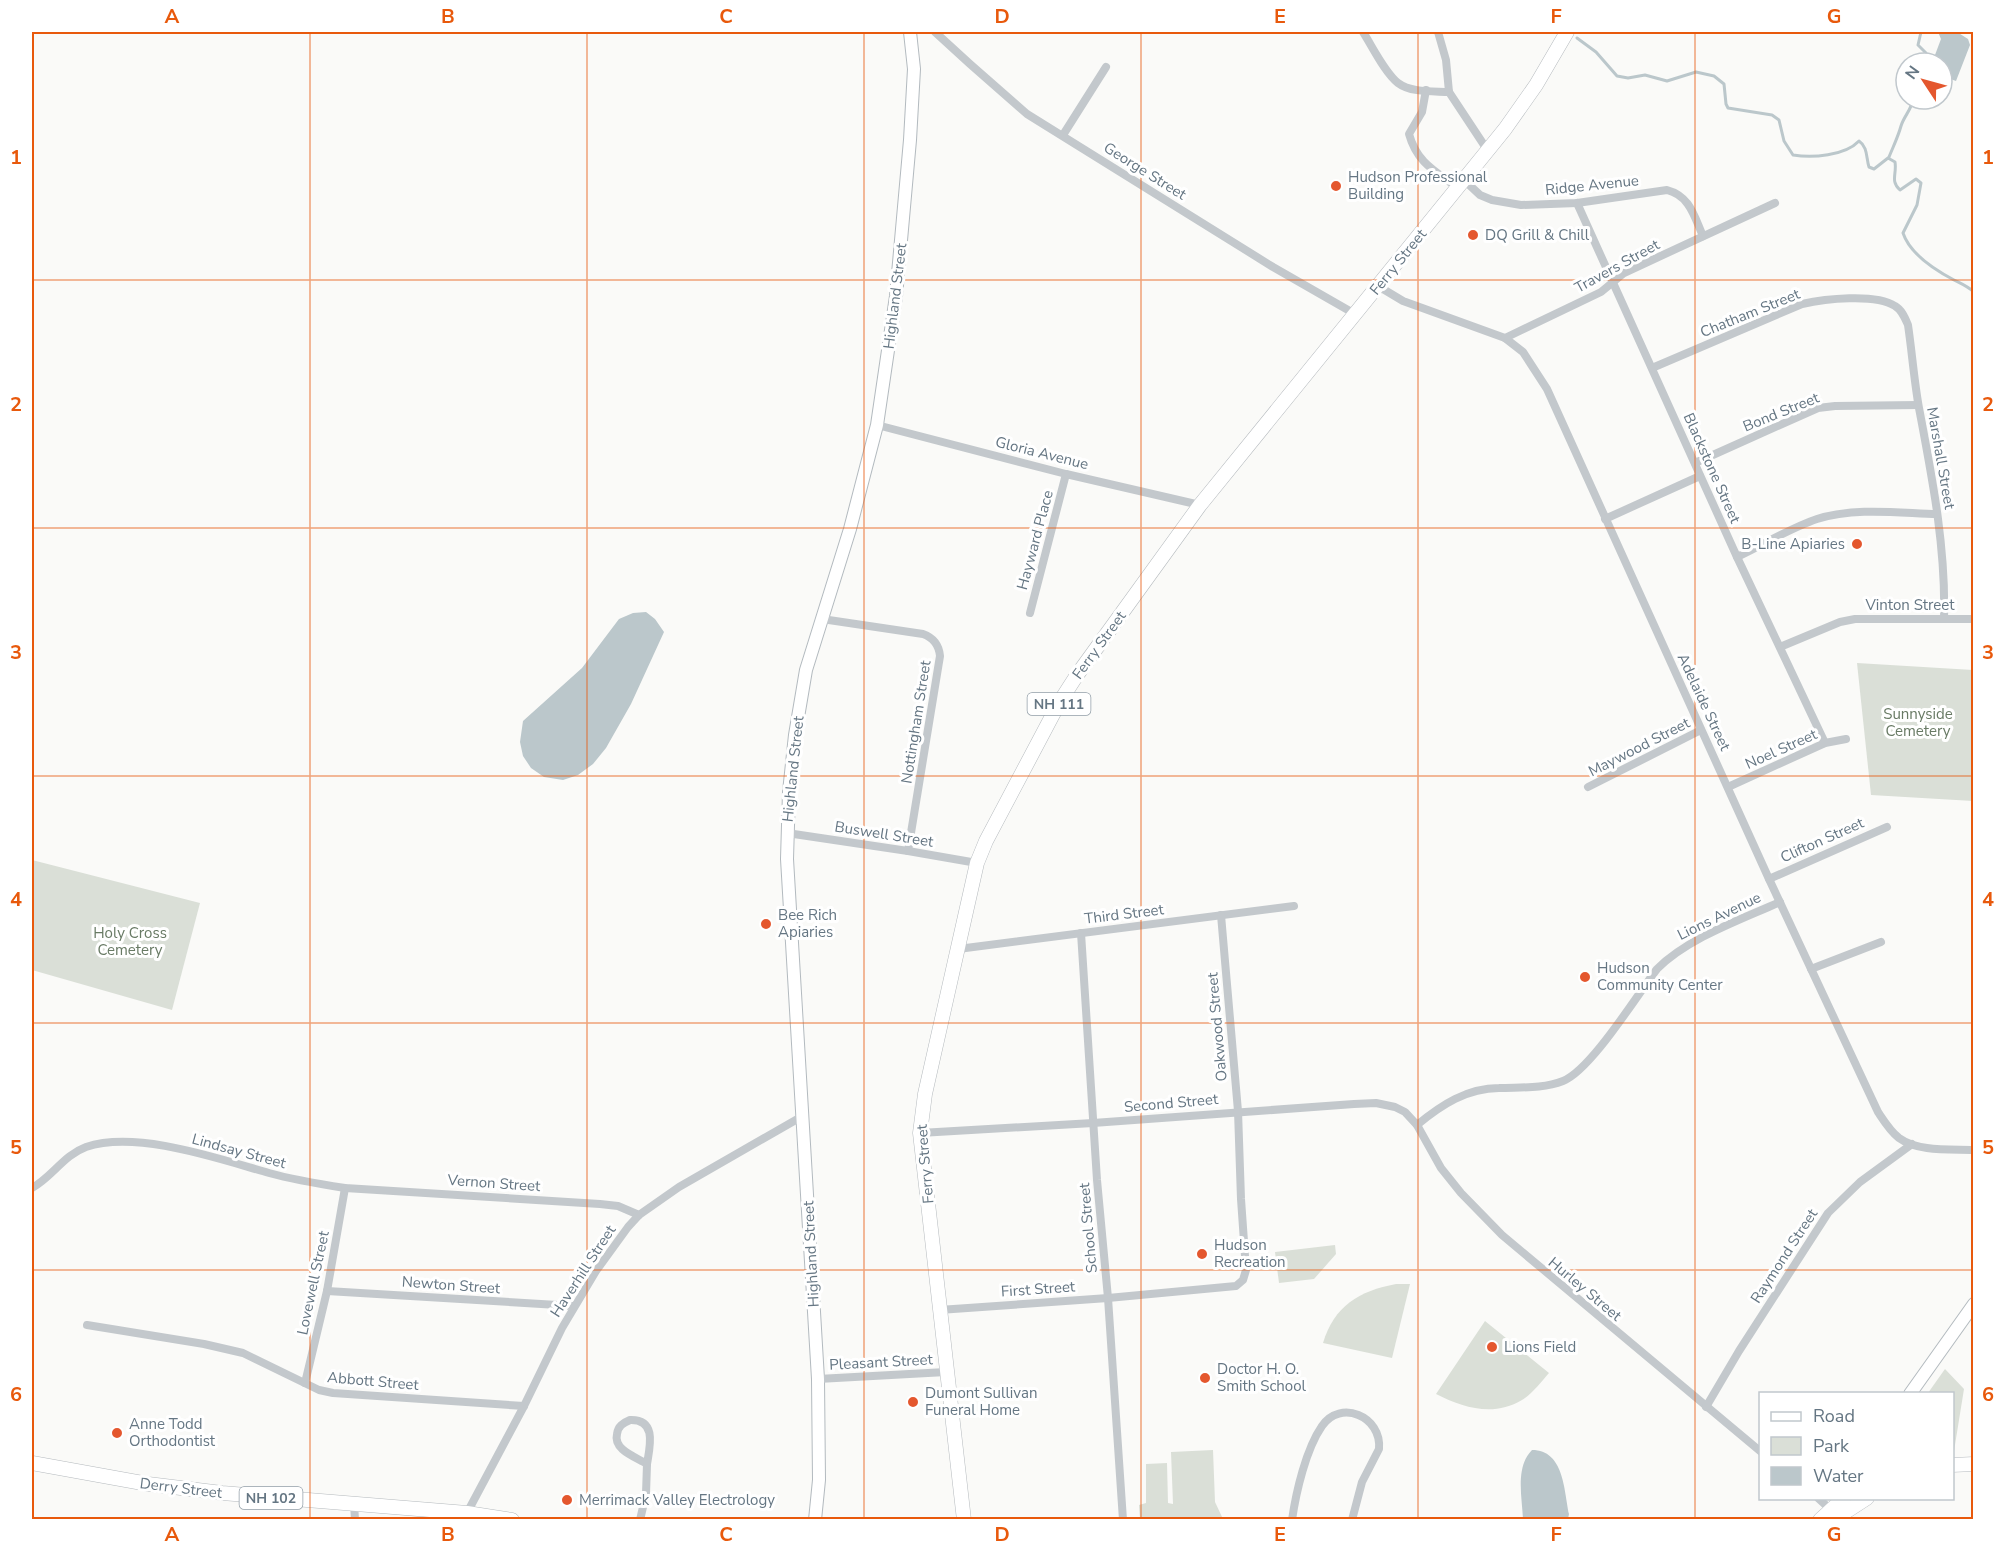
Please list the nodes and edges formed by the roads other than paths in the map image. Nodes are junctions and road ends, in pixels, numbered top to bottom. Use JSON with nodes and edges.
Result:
{"nodes":[{"id":1,"x":910,"y":32,"type":"edge"},
{"id":2,"x":935,"y":32,"type":"edge"},
{"id":3,"x":1363,"y":32,"type":"edge"},
{"id":4,"x":1438,"y":32,"type":"edge"},
{"id":5,"x":1567,"y":32,"type":"edge"},
{"id":6,"x":1106,"y":67,"type":"dead end"},
{"id":7,"x":1426,"y":90,"type":"junction"},
{"id":8,"x":1449,"y":92,"type":"junction"},
{"id":9,"x":1063,"y":135,"type":"junction"},
{"id":10,"x":1488,"y":151,"type":"junction"},
{"id":11,"x":1461,"y":184,"type":"junction"},
{"id":12,"x":1577,"y":203,"type":"junction"},
{"id":13,"x":1775,"y":203,"type":"dead end"},
{"id":14,"x":1703,"y":236,"type":"junction"},
{"id":15,"x":1613,"y":284,"type":"junction"},
{"id":16,"x":1378,"y":286,"type":"junction"},
{"id":17,"x":1897,"y":306,"type":"joint"},
{"id":18,"x":1355,"y":314,"type":"junction"},
{"id":19,"x":1505,"y":338,"type":"junction"},
{"id":20,"x":1652,"y":368,"type":"junction"},
{"id":21,"x":1918,"y":405,"type":"junction"},
{"id":22,"x":877,"y":425,"type":"junction"},
{"id":23,"x":1695,"y":463,"type":"junction"},
{"id":24,"x":1066,"y":474,"type":"junction"},
{"id":25,"x":1700,"y":476,"type":"junction"},
{"id":26,"x":1200,"y":505,"type":"junction"},
{"id":27,"x":1937,"y":514,"type":"junction"},
{"id":28,"x":1605,"y":519,"type":"junction"},
{"id":29,"x":1737,"y":557,"type":"junction"},
{"id":30,"x":1030,"y":613,"type":"dead end"},
{"id":31,"x":822,"y":619,"type":"junction"},
{"id":32,"x":1944,"y":619,"type":"junction"},
{"id":33,"x":1974,"y":619,"type":"edge"},
{"id":34,"x":1780,"y":647,"type":"junction"},
{"id":35,"x":1701,"y":730,"type":"junction"},
{"id":36,"x":1846,"y":739,"type":"dead end"},
{"id":37,"x":1826,"y":743,"type":"junction"},
{"id":38,"x":1588,"y":787,"type":"dead end"},
{"id":39,"x":1728,"y":788,"type":"junction"},
{"id":40,"x":1887,"y":827,"type":"dead end"},
{"id":41,"x":787,"y":834,"type":"junction"},
{"id":42,"x":908,"y":850,"type":"junction"},
{"id":43,"x":977,"y":863,"type":"junction"},
{"id":44,"x":1769,"y":879,"type":"junction"},
{"id":45,"x":1780,"y":902,"type":"junction"},
{"id":46,"x":1294,"y":906,"type":"dead end"},
{"id":47,"x":1221,"y":915,"type":"junction"},
{"id":48,"x":1081,"y":933,"type":"junction"},
{"id":49,"x":1881,"y":942,"type":"dead end"},
{"id":50,"x":958,"y":949,"type":"junction"},
{"id":51,"x":1811,"y":969,"type":"junction"},
{"id":52,"x":1238,"y":1111,"type":"junction"},
{"id":53,"x":801,"y":1117,"type":"junction"},
{"id":54,"x":1093,"y":1123,"type":"junction"},
{"id":55,"x":1417,"y":1125,"type":"junction"},
{"id":56,"x":920,"y":1133,"type":"junction"},
{"id":57,"x":1912,"y":1144,"type":"junction"},
{"id":58,"x":1974,"y":1150,"type":"edge"},
{"id":59,"x":32,"y":1188,"type":"edge"},
{"id":60,"x":345,"y":1188,"type":"junction"},
{"id":61,"x":639,"y":1215,"type":"junction"},
{"id":62,"x":1243,"y":1280,"type":"joint"},
{"id":63,"x":327,"y":1291,"type":"junction"},
{"id":64,"x":1108,"y":1298,"type":"junction"},
{"id":65,"x":1974,"y":1304,"type":"edge"},
{"id":66,"x":574,"y":1306,"type":"junction"},
{"id":67,"x":939,"y":1310,"type":"junction"},
{"id":68,"x":87,"y":1325,"type":"dead end"},
{"id":69,"x":946,"y":1372,"type":"junction"},
{"id":70,"x":818,"y":1379,"type":"junction"},
{"id":71,"x":305,"y":1383,"type":"junction"},
{"id":72,"x":1911,"y":1392,"type":"edge"},
{"id":73,"x":524,"y":1406,"type":"junction"},
{"id":74,"x":1706,"y":1407,"type":"junction"},
{"id":75,"x":1759,"y":1449,"type":"edge"},
{"id":76,"x":32,"y":1463,"type":"edge"},
{"id":77,"x":647,"y":1464,"type":"junction"},
{"id":78,"x":1974,"y":1464,"type":"edge"},
{"id":79,"x":1954,"y":1465,"type":"edge"},
{"id":80,"x":1820,"y":1500,"type":"edge"},
{"id":81,"x":1842,"y":1500,"type":"edge"},
{"id":82,"x":1863,"y":1500,"type":"edge"},
{"id":83,"x":354,"y":1503,"type":"junction"},
{"id":84,"x":467,"y":1513,"type":"junction"},
{"id":85,"x":1832,"y":1514,"type":"edge"},
{"id":86,"x":355,"y":1520,"type":"edge"},
{"id":87,"x":512,"y":1520,"type":"edge"},
{"id":88,"x":640,"y":1520,"type":"edge"},
{"id":89,"x":815,"y":1520,"type":"edge"},
{"id":90,"x":964,"y":1520,"type":"edge"},
{"id":91,"x":1124,"y":1520,"type":"edge"},
{"id":92,"x":1292,"y":1520,"type":"edge"},
{"id":93,"x":1352,"y":1520,"type":"edge"},
{"id":94,"x":1820,"y":1520,"type":"edge"}],
"edges":[{"from":1,"to":22,"type":"street","name":"Highland Street"},
{"from":2,"to":9,"type":"street","name":"George Street"},
{"from":3,"to":7,"type":"street"},
{"from":4,"to":8,"type":"street"},
{"from":5,"to":10,"type":"main road","name":"Ferry Street","number":"NH 111"},
{"from":6,"to":9,"type":"street"},
{"from":7,"to":8,"type":"street"},
{"from":7,"to":11,"type":"street","name":"Ridge Avenue"},
{"from":8,"to":10,"type":"street"},
{"from":9,"to":18,"type":"street","name":"George Street"},
{"from":10,"to":11,"type":"main road","name":"Ferry Street","number":"NH 111"},
{"from":11,"to":12,"type":"street","name":"Ridge Avenue"},
{"from":11,"to":16,"type":"main road","name":"Ferry Street","number":"NH 111"},
{"from":12,"to":14,"type":"street","name":"Ridge Avenue"},
{"from":12,"to":15,"type":"street","name":"Blackstone Street"},
{"from":13,"to":14,"type":"street","name":"Travers Street"},
{"from":14,"to":15,"type":"street","name":"Travers Street"},
{"from":15,"to":19,"type":"street","name":"Travers Street"},
{"from":15,"to":20,"type":"street","name":"Blackstone Street"},
{"from":16,"to":18,"type":"main road","name":"Ferry Street","number":"NH 111"},
{"from":16,"to":19,"type":"street","name":"Adelaide Street"},
{"from":17,"to":20,"type":"street","name":"Chatham Street"},
{"from":17,"to":21,"type":"street","name":"Marshall Street"},
{"from":18,"to":26,"type":"main road","name":"Ferry Street","number":"NH 111"},
{"from":19,"to":28,"type":"street","name":"Adelaide Street"},
{"from":20,"to":23,"type":"street","name":"Blackstone Street"},
{"from":21,"to":23,"type":"street","name":"Bond Street"},
{"from":21,"to":27,"type":"street","name":"Marshall Street"},
{"from":22,"to":24,"type":"street","name":"Gloria Avenue"},
{"from":22,"to":31,"type":"street","name":"Highland Street"},
{"from":23,"to":25,"type":"street","name":"Blackstone Street"},
{"from":24,"to":26,"type":"street","name":"Gloria Avenue"},
{"from":24,"to":30,"type":"street","name":"Hayward Place"},
{"from":25,"to":28,"type":"street"},
{"from":25,"to":29,"type":"street","name":"Blackstone Street"},
{"from":26,"to":43,"type":"main road","name":"Ferry Street","number":"NH 111"},
{"from":27,"to":29,"type":"street"},
{"from":27,"to":32,"type":"street","name":"Marshall Street"},
{"from":28,"to":35,"type":"street","name":"Adelaide Street"},
{"from":29,"to":34,"type":"street","name":"Blackstone Street"},
{"from":31,"to":41,"type":"street","name":"Highland Street"},
{"from":31,"to":42,"type":"street","name":"Nottingham Street"},
{"from":32,"to":33,"type":"street","name":"Vinton Street"},
{"from":32,"to":34,"type":"street","name":"Vinton Street"},
{"from":34,"to":37,"type":"street","name":"Blackstone Street"},
{"from":35,"to":38,"type":"street","name":"Maywood Street"},
{"from":35,"to":39,"type":"street","name":"Adelaide Street"},
{"from":36,"to":37,"type":"street","name":"Noel Street"},
{"from":37,"to":39,"type":"street","name":"Noel Street"},
{"from":39,"to":44,"type":"street","name":"Adelaide Street"},
{"from":40,"to":44,"type":"street","name":"Clifton Street"},
{"from":41,"to":42,"type":"street","name":"Buswell Street"},
{"from":41,"to":53,"type":"street","name":"Highland Street"},
{"from":42,"to":43,"type":"street","name":"Buswell Street"},
{"from":43,"to":50,"type":"main road","name":"Ferry Street","number":"NH 111"},
{"from":44,"to":45,"type":"street","name":"Adelaide Street"},
{"from":45,"to":51,"type":"street","name":"Adelaide Street"},
{"from":45,"to":55,"type":"street","name":"Lions Avenue"},
{"from":46,"to":47,"type":"street","name":"Third Street"},
{"from":47,"to":48,"type":"street","name":"Third Street"},
{"from":47,"to":52,"type":"street","name":"Oakwood Street"},
{"from":48,"to":50,"type":"street","name":"Third Street"},
{"from":48,"to":54,"type":"street","name":"School Street"},
{"from":49,"to":51,"type":"street"},
{"from":50,"to":56,"type":"main road","name":"Ferry Street","number":"NH 111"},
{"from":51,"to":57,"type":"street","name":"Adelaide Street"},
{"from":52,"to":54,"type":"street","name":"Second Street"},
{"from":52,"to":55,"type":"street","name":"Second Street"},
{"from":52,"to":62,"type":"street","name":"Oakwood Street"},
{"from":53,"to":61,"type":"street","name":"Haverhill Street"},
{"from":53,"to":70,"type":"street","name":"Highland Street"},
{"from":54,"to":56,"type":"street","name":"Second Street"},
{"from":54,"to":64,"type":"street","name":"School Street"},
{"from":55,"to":74,"type":"street","name":"Hurley Street"},
{"from":56,"to":67,"type":"main road","name":"Ferry Street","number":"NH 111"},
{"from":57,"to":58,"type":"street"},
{"from":57,"to":74,"type":"street","name":"Raymond Street"},
{"from":59,"to":60,"type":"street","name":"Lindsay Street"},
{"from":60,"to":61,"type":"street","name":"Vernon Street"},
{"from":60,"to":63,"type":"street","name":"Lovewell Street"},
{"from":61,"to":66,"type":"street","name":"Haverhill Street"},
{"from":62,"to":64,"type":"street","name":"First Street"},
{"from":63,"to":66,"type":"street","name":"Newton Street"},
{"from":63,"to":71,"type":"street","name":"Lovewell Street"},
{"from":64,"to":67,"type":"street","name":"First Street"},
{"from":64,"to":91,"type":"street","name":"School Street"},
{"from":65,"to":72,"type":"street"},
{"from":66,"to":73,"type":"street","name":"Haverhill Street"},
{"from":67,"to":69,"type":"main road","name":"Ferry Street","number":"NH 111"},
{"from":68,"to":71,"type":"street","name":"Abbott Street"},
{"from":69,"to":70,"type":"street","name":"Pleasant Street"},
{"from":69,"to":90,"type":"main road","name":"Ferry Street","number":"NH 111"},
{"from":70,"to":89,"type":"street","name":"Highland Street"},
{"from":71,"to":73,"type":"street","name":"Abbott Street"},
{"from":73,"to":84,"type":"street","name":"Haverhill Street"},
{"from":74,"to":75,"type":"street","name":"Hurley Street"},
{"from":76,"to":83,"type":"main road","name":"Derry Street","number":"NH 102"},
{"from":77,"to":77,"type":"street"},
{"from":77,"to":88,"type":"street"},
{"from":78,"to":79,"type":"main road"},
{"from":80,"to":85,"type":"street"},
{"from":81,"to":85,"type":"main road"},
{"from":82,"to":85,"type":"main road"},
{"from":83,"to":84,"type":"main road","name":"Derry Street","number":"NH 102"},
{"from":83,"to":86,"type":"street"},
{"from":84,"to":87,"type":"main road","name":"Derry Street","number":"NH 102"},
{"from":85,"to":94,"type":"main road"},
{"from":92,"to":93,"type":"street"}]}
